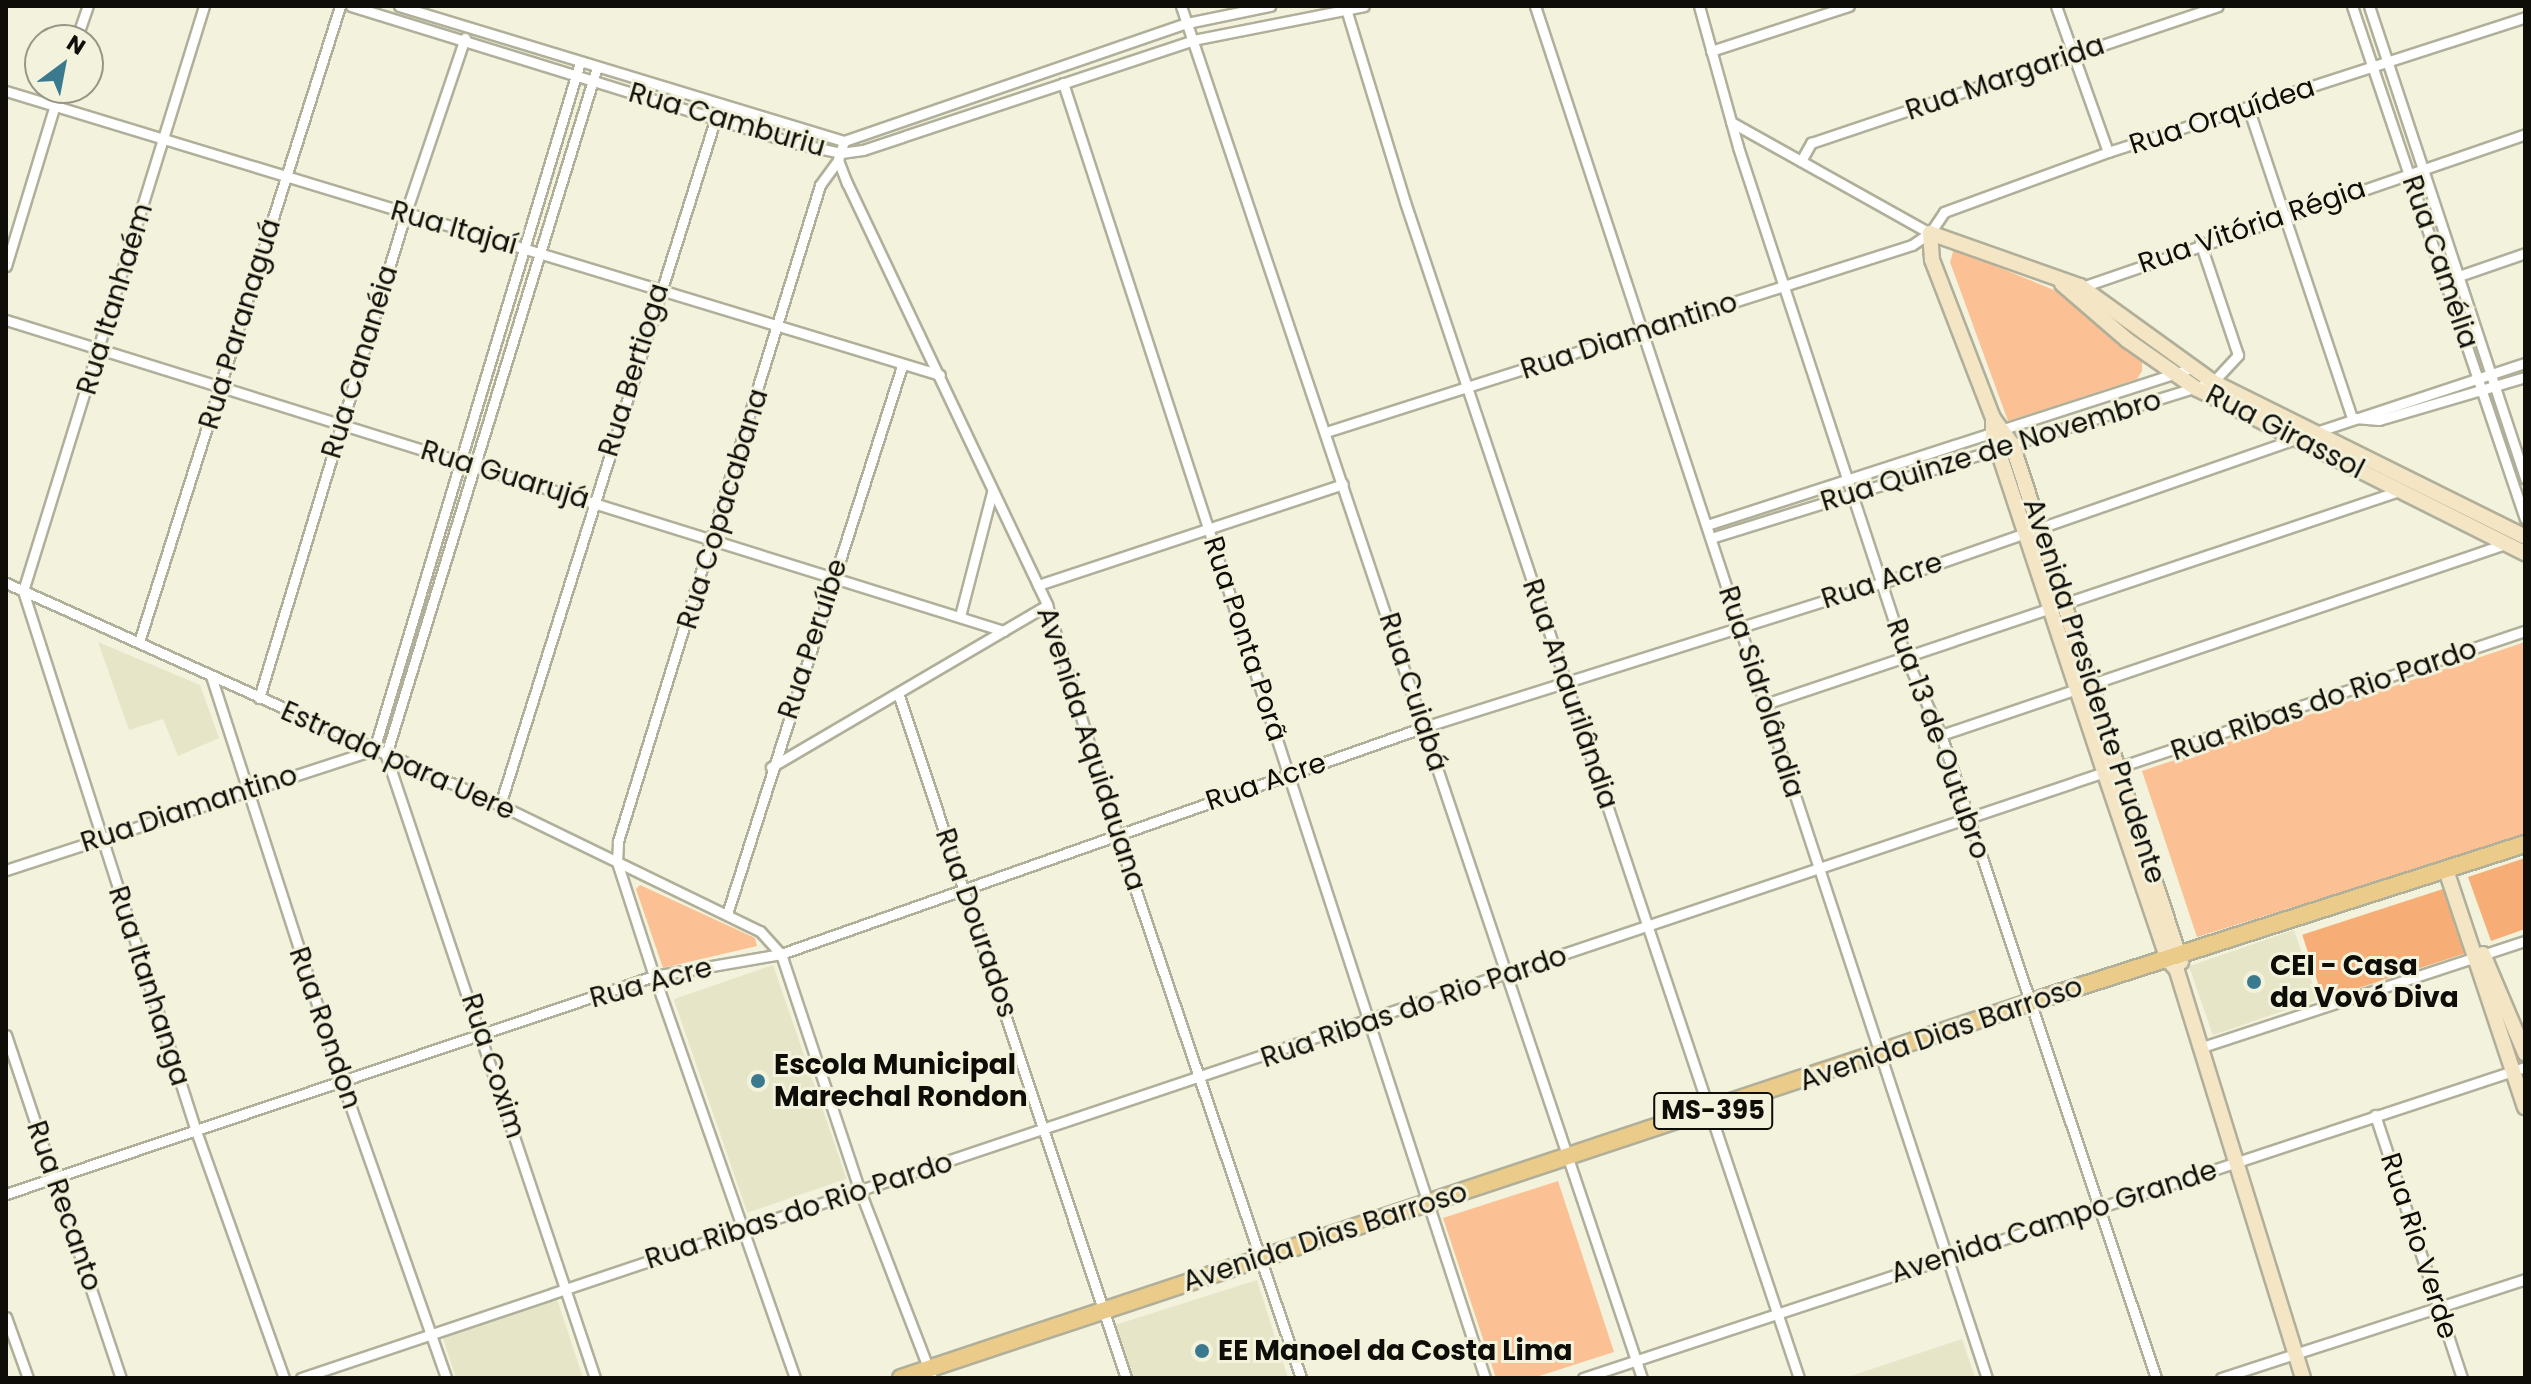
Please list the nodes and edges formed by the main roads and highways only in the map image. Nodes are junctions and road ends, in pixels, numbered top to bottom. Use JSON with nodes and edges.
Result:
{"nodes":[{"id":1,"x":2525,"y":844,"type":"edge"},
{"id":2,"x":931,"y":1373,"type":"edge"},
{"id":3,"x":901,"y":1378,"type":"edge"}],
"edges":[{"from":1,"to":2,"type":"main road","name":"Avenida Dias Barroso","number":"MS-395"},
{"from":2,"to":3,"type":"main road","name":"Avenida Dias Barroso","number":"MS-395"}]}
